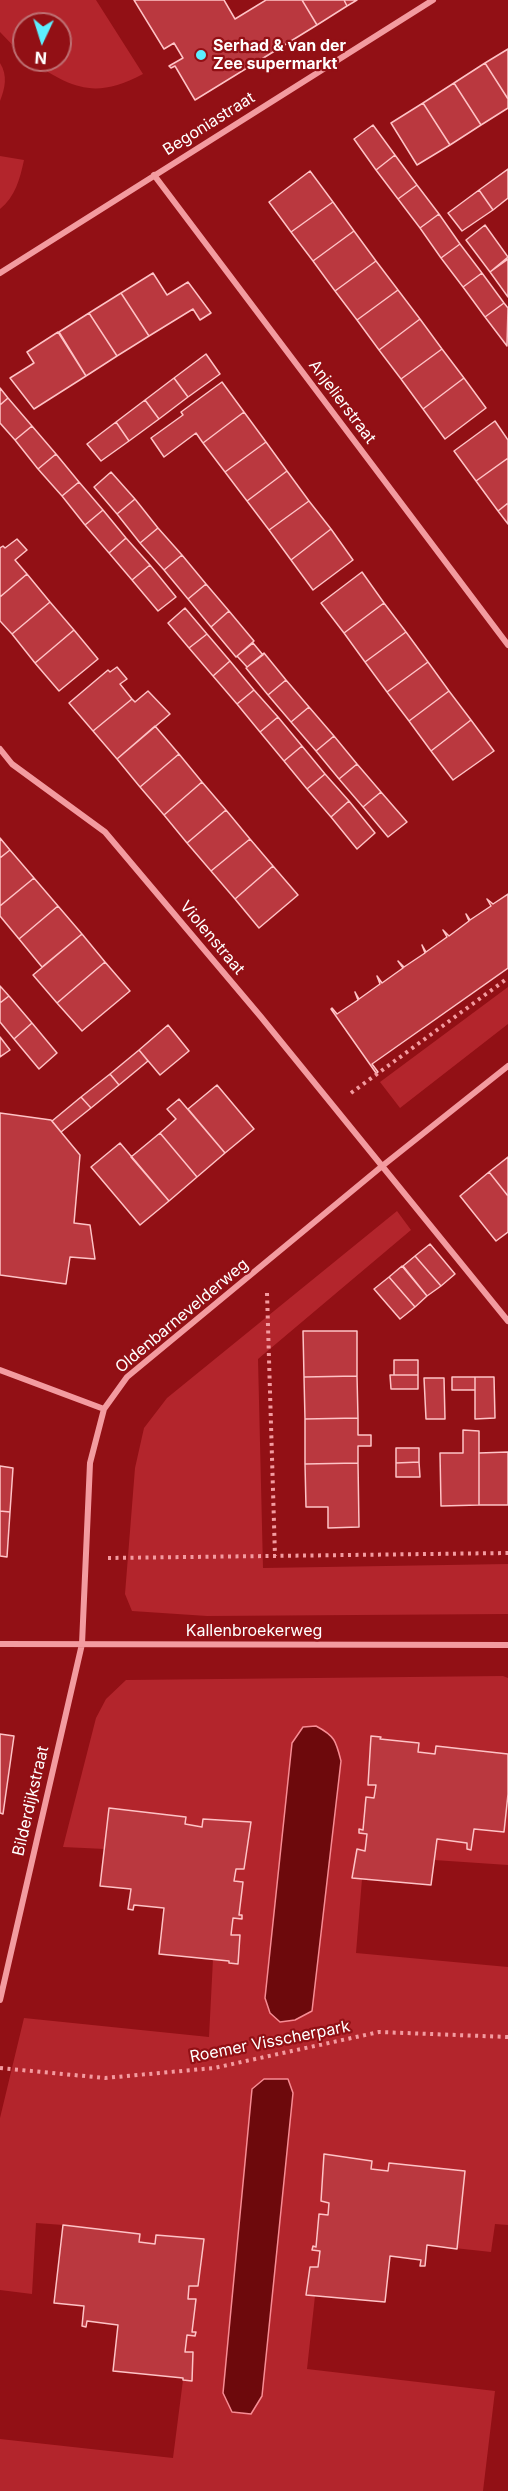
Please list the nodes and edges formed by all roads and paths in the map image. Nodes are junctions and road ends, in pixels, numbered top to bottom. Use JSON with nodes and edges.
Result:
{"nodes":[{"id":1,"x":433,"y":0,"type":"edge"},
{"id":2,"x":154,"y":175,"type":"junction"},
{"id":3,"x":0,"y":273,"type":"edge"},
{"id":4,"x":508,"y":645,"type":"edge"},
{"id":5,"x":0,"y":749,"type":"edge"},
{"id":6,"x":508,"y":978,"type":"edge"},
{"id":7,"x":508,"y":1066,"type":"edge"},
{"id":8,"x":332,"y":1106,"type":"junction"},
{"id":9,"x":381,"y":1167,"type":"junction"},
{"id":10,"x":266,"y":1263,"type":"junction"},
{"id":11,"x":508,"y":1321,"type":"edge"},
{"id":12,"x":0,"y":1370,"type":"edge"},
{"id":13,"x":104,"y":1409,"type":"junction"},
{"id":14,"x":508,"y":1553,"type":"edge"},
{"id":15,"x":275,"y":1556,"type":"junction"},
{"id":16,"x":86,"y":1558,"type":"junction"},
{"id":17,"x":0,"y":1644,"type":"edge"},
{"id":18,"x":82,"y":1644,"type":"junction"},
{"id":19,"x":508,"y":1645,"type":"edge"},
{"id":20,"x":0,"y":2000,"type":"edge"},
{"id":21,"x":508,"y":2037,"type":"edge"},
{"id":22,"x":0,"y":2068,"type":"edge"}],
"edges":[{"from":1,"to":2,"type":"street","name":"Begoniastraat"},
{"from":2,"to":3,"type":"street","name":"Begoniastraat"},
{"from":2,"to":4,"type":"street","name":"Anjelierstraat"},
{"from":5,"to":8,"type":"street","name":"Violenstraat"},
{"from":6,"to":8,"type":"path"},
{"from":7,"to":9,"type":"street","name":"Oldenbarnevelderweg"},
{"from":8,"to":9,"type":"street","name":"Violenstraat"},
{"from":9,"to":10,"type":"street","name":"Oldenbarnevelderweg"},
{"from":9,"to":11,"type":"street"},
{"from":10,"to":13,"type":"street","name":"Oldenbarnevelderweg"},
{"from":10,"to":15,"type":"path"},
{"from":12,"to":13,"type":"street"},
{"from":13,"to":16,"type":"street","name":"Oldenbarnevelderweg"},
{"from":14,"to":15,"type":"path"},
{"from":15,"to":16,"type":"path"},
{"from":16,"to":18,"type":"street","name":"Oldenbarnevelderweg"},
{"from":17,"to":18,"type":"street","name":"Kallenbroekerweg"},
{"from":18,"to":19,"type":"street","name":"Kallenbroekerweg"},
{"from":18,"to":20,"type":"street","name":"Bilderdijkstraat"},
{"from":21,"to":22,"type":"path","name":"Roemer Visscherpark"}]}
